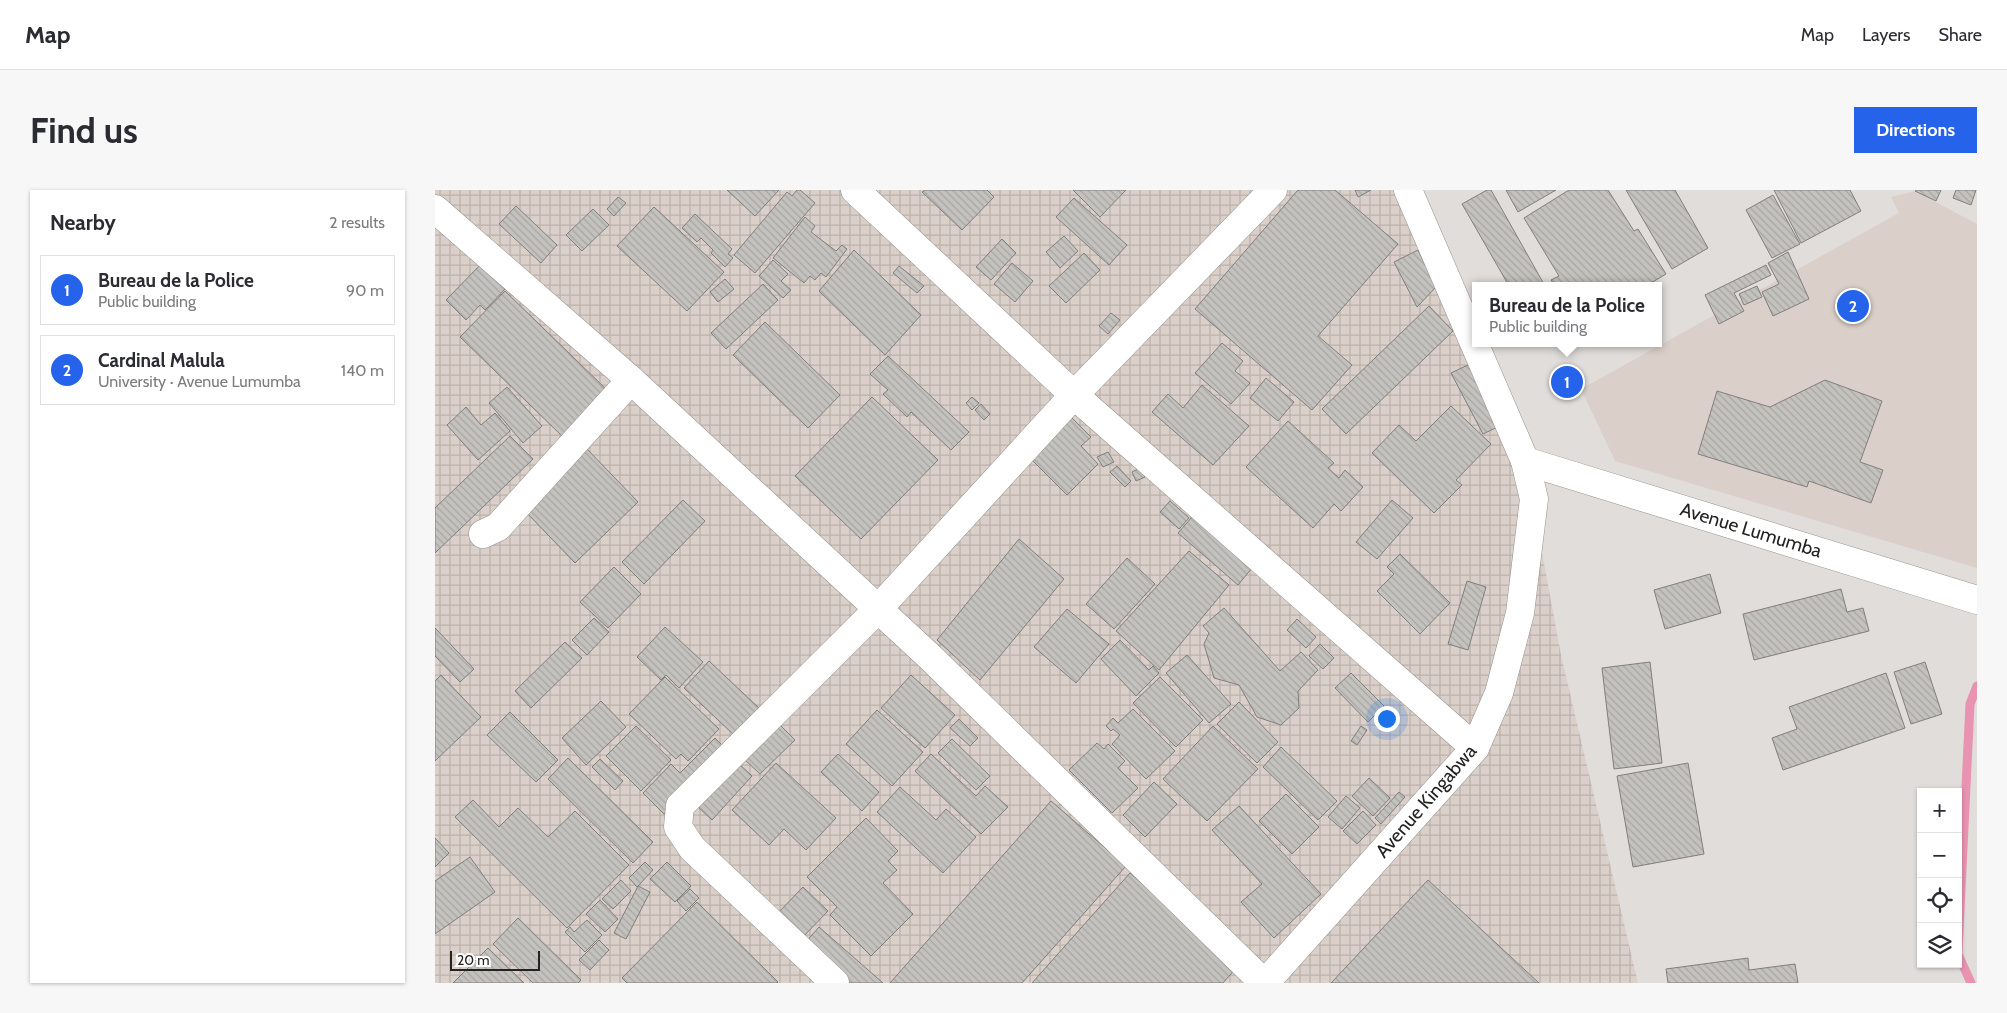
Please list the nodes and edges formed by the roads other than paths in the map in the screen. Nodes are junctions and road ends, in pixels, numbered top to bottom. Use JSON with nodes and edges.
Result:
{"nodes":[{"id":1,"x":442,"y":190,"type":"edge"},
{"id":2,"x":855,"y":190,"type":"edge"},
{"id":3,"x":1273,"y":190,"type":"edge"},
{"id":4,"x":1408,"y":190,"type":"edge"},
{"id":5,"x":435,"y":197,"type":"edge"},
{"id":6,"x":435,"y":209,"type":"edge"},
{"id":7,"x":1472,"y":338,"type":"edge"},
{"id":8,"x":1476,"y":347,"type":"edge"},
{"id":9,"x":631,"y":380,"type":"junction"},
{"id":10,"x":1074,"y":395,"type":"junction"},
{"id":11,"x":1525,"y":461,"type":"junction"},
{"id":12,"x":483,"y":534,"type":"dead end"},
{"id":13,"x":1977,"y":600,"type":"edge"},
{"id":14,"x":878,"y":609,"type":"junction"},
{"id":15,"x":1475,"y":748,"type":"junction"},
{"id":16,"x":835,"y":983,"type":"edge"},
{"id":17,"x":1264,"y":983,"type":"edge"}],
"edges":[{"from":1,"to":5,"type":"street"},
{"from":2,"to":10,"type":"street"},
{"from":3,"to":10,"type":"street"},
{"from":4,"to":7,"type":"street","name":"Avenue Kingabwa"},
{"from":6,"to":9,"type":"street"},
{"from":8,"to":11,"type":"street","name":"Avenue Kingabwa"},
{"from":9,"to":12,"type":"street"},
{"from":9,"to":14,"type":"street"},
{"from":10,"to":14,"type":"street"},
{"from":10,"to":15,"type":"street"},
{"from":11,"to":13,"type":"street","name":"Avenue Lumumba"},
{"from":11,"to":15,"type":"street","name":"Avenue Kingabwa"},
{"from":14,"to":16,"type":"street"},
{"from":14,"to":17,"type":"street"},
{"from":15,"to":17,"type":"street","name":"Avenue Kingabwa"}]}
